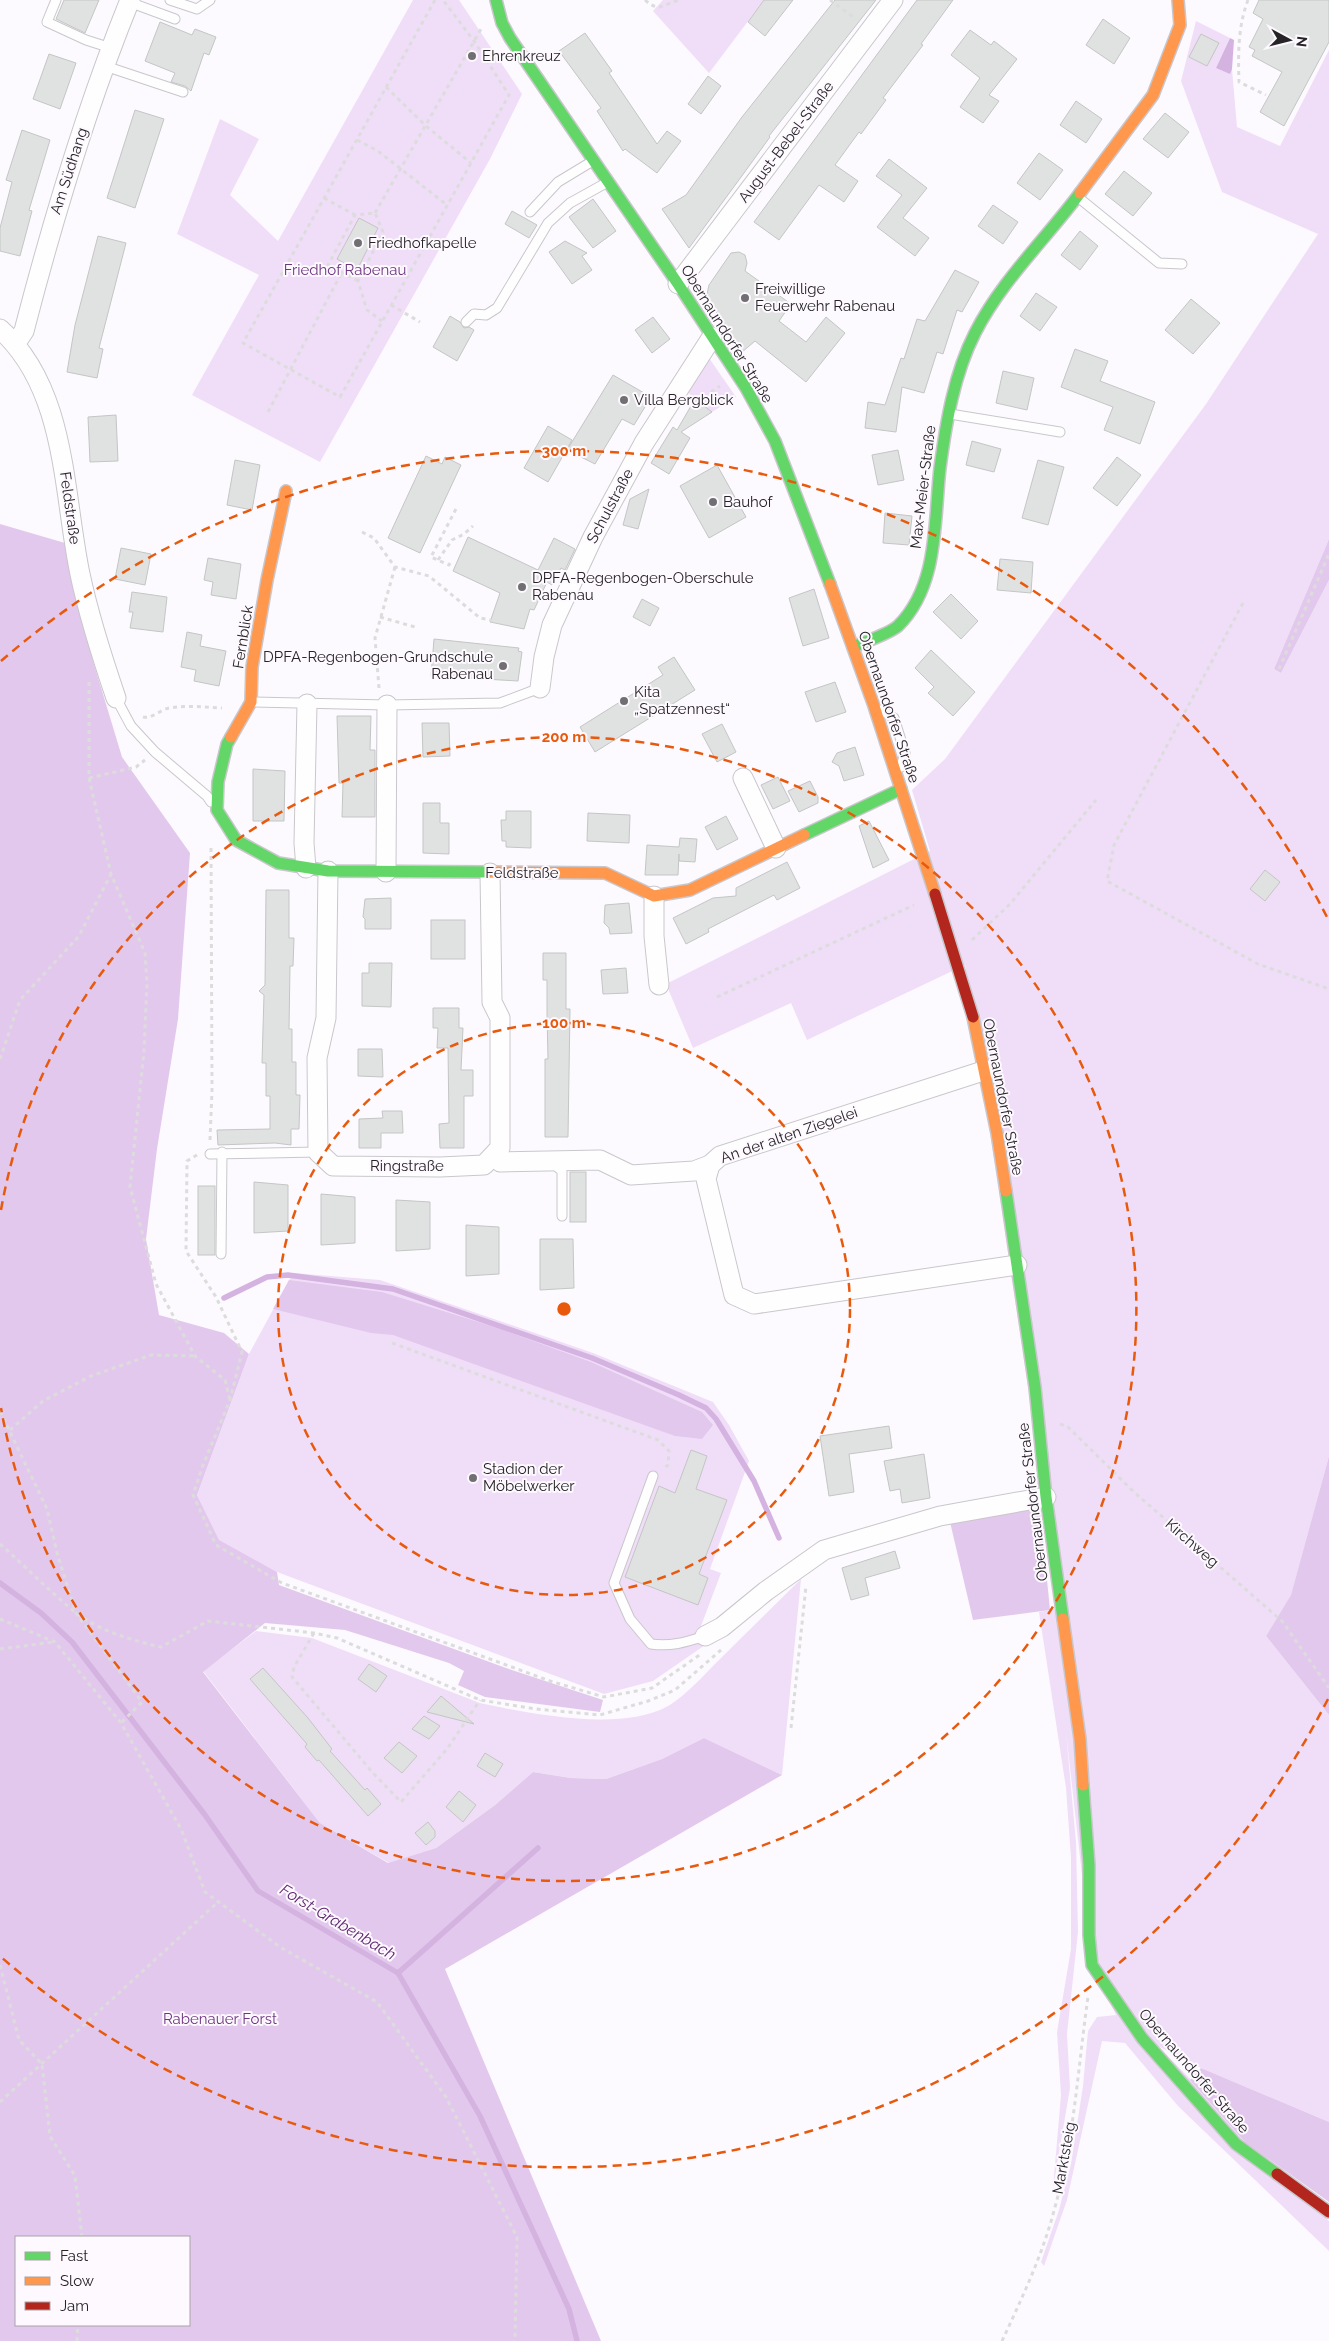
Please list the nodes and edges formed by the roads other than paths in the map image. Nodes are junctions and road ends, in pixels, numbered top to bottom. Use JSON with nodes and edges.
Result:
{"nodes":[{"id":1,"x":56,"y":0,"type":"edge"},
{"id":2,"x":170,"y":0,"type":"edge"},
{"id":3,"x":210,"y":0,"type":"edge"},
{"id":4,"x":893,"y":0,"type":"edge"},
{"id":5,"x":1178,"y":0,"type":"edge"},
{"id":6,"x":129,"y":1,"type":"edge"},
{"id":7,"x":496,"y":2,"type":"edge"},
{"id":8,"x":175,"y":18,"type":"dead end"},
{"id":9,"x":108,"y":57,"type":"junction"},
{"id":10,"x":183,"y":92,"type":"dead end"},
{"id":11,"x":594,"y":161,"type":"junction"},
{"id":12,"x":608,"y":182,"type":"junction"},
{"id":13,"x":1077,"y":197,"type":"junction"},
{"id":14,"x":530,"y":212,"type":"dead end"},
{"id":15,"x":1182,"y":264,"type":"dead end"},
{"id":16,"x":678,"y":284,"type":"junction"},
{"id":17,"x":466,"y":322,"type":"dead end"},
{"id":18,"x":0,"y":329,"type":"edge"},
{"id":19,"x":712,"y":338,"type":"junction"},
{"id":20,"x":16,"y":343,"type":"junction"},
{"id":21,"x":948,"y":413,"type":"junction"},
{"id":22,"x":1060,"y":432,"type":"dead end"},
{"id":23,"x":286,"y":491,"type":"dead end"},
{"id":24,"x":853,"y":646,"type":"junction"},
{"id":25,"x":540,"y":688,"type":"joint"},
{"id":26,"x":119,"y":702,"type":"joint"},
{"id":27,"x":251,"y":702,"type":"junction"},
{"id":28,"x":307,"y":704,"type":"junction"},
{"id":29,"x":384,"y":705,"type":"junction"},
{"id":30,"x":743,"y":778,"type":"dead end"},
{"id":31,"x":899,"y":784,"type":"junction"},
{"id":32,"x":217,"y":810,"type":"junction"},
{"id":33,"x":776,"y":848,"type":"junction"},
{"id":34,"x":306,"y":868,"type":"junction"},
{"id":35,"x":328,"y":871,"type":"junction"},
{"id":36,"x":386,"y":872,"type":"junction"},
{"id":37,"x":490,"y":873,"type":"junction"},
{"id":38,"x":654,"y":896,"type":"junction"},
{"id":39,"x":658,"y":985,"type":"dead end"},
{"id":40,"x":986,"y":1070,"type":"junction"},
{"id":41,"x":222,"y":1152,"type":"junction"},
{"id":42,"x":318,"y":1152,"type":"junction"},
{"id":43,"x":210,"y":1154,"type":"road end"},
{"id":44,"x":496,"y":1159,"type":"junction"},
{"id":45,"x":710,"y":1164,"type":"junction"},
{"id":46,"x":562,"y":1216,"type":"dead end"},
{"id":47,"x":221,"y":1254,"type":"dead end"},
{"id":48,"x":1017,"y":1264,"type":"junction"},
{"id":49,"x":653,"y":1476,"type":"road end"},
{"id":50,"x":1046,"y":1497,"type":"junction"},
{"id":51,"x":705,"y":1636,"type":"joint"},
{"id":52,"x":1329,"y":2212,"type":"edge"}],
"edges":[{"from":1,"to":9,"type":"lane"},
{"from":2,"to":3,"type":"lane"},
{"from":4,"to":16,"type":"street","name":"August-Bebel-Straße"},
{"from":5,"to":13,"type":"street","name":"Max-Meier-Straße"},
{"from":6,"to":8,"type":"lane"},
{"from":6,"to":9,"type":"street","name":"Am Südhang"},
{"from":7,"to":11,"type":"street","name":"Obernaundorfer Straße"},
{"from":9,"to":10,"type":"lane"},
{"from":9,"to":20,"type":"street","name":"Am Südhang"},
{"from":11,"to":12,"type":"street","name":"Obernaundorfer Straße"},
{"from":11,"to":14,"type":"lane"},
{"from":12,"to":16,"type":"street","name":"Obernaundorfer Straße"},
{"from":12,"to":17,"type":"lane"},
{"from":13,"to":15,"type":"lane"},
{"from":13,"to":21,"type":"street","name":"Max-Meier-Straße"},
{"from":16,"to":19,"type":"street","name":"Obernaundorfer Straße"},
{"from":18,"to":20,"type":"street","name":"Feldstraße"},
{"from":19,"to":24,"type":"street","name":"Obernaundorfer Straße"},
{"from":19,"to":25,"type":"street","name":"Schulstraße"},
{"from":20,"to":26,"type":"street","name":"Feldstraße"},
{"from":21,"to":22,"type":"lane","name":"Max-Meier-Straße"},
{"from":21,"to":24,"type":"street","name":"Max-Meier-Straße"},
{"from":23,"to":27,"type":"street","name":"Fernblick"},
{"from":24,"to":31,"type":"street","name":"Obernaundorfer Straße"},
{"from":25,"to":29,"type":"lane"},
{"from":26,"to":32,"type":"lane"},
{"from":27,"to":28,"type":"lane"},
{"from":27,"to":32,"type":"street","name":"Fernblick"},
{"from":28,"to":29,"type":"lane"},
{"from":28,"to":34,"type":"street"},
{"from":29,"to":36,"type":"street"},
{"from":30,"to":33,"type":"street"},
{"from":31,"to":33,"type":"street"},
{"from":31,"to":40,"type":"street","name":"Obernaundorfer Straße"},
{"from":32,"to":34,"type":"street","name":"Feldstraße"},
{"from":33,"to":38,"type":"street"},
{"from":34,"to":35,"type":"street","name":"Feldstraße"},
{"from":35,"to":36,"type":"street","name":"Feldstraße"},
{"from":35,"to":42,"type":"street"},
{"from":36,"to":37,"type":"street","name":"Feldstraße"},
{"from":37,"to":38,"type":"street","name":"Feldstraße"},
{"from":37,"to":44,"type":"street"},
{"from":38,"to":39,"type":"street"},
{"from":40,"to":45,"type":"street","name":"An der alten Ziegelei"},
{"from":40,"to":48,"type":"street","name":"Obernaundorfer Straße"},
{"from":41,"to":42,"type":"lane"},
{"from":41,"to":43,"type":"lane"},
{"from":41,"to":47,"type":"lane"},
{"from":42,"to":44,"type":"street","name":"Ringstraße"},
{"from":44,"to":45,"type":"street"},
{"from":44,"to":46,"type":"lane"},
{"from":45,"to":48,"type":"street","name":"An der alten Ziegelei"},
{"from":48,"to":50,"type":"street","name":"Obernaundorfer Straße"},
{"from":49,"to":51,"type":"lane"},
{"from":50,"to":51,"type":"street"},
{"from":50,"to":52,"type":"street","name":"Obernaundorfer Straße"}]}
